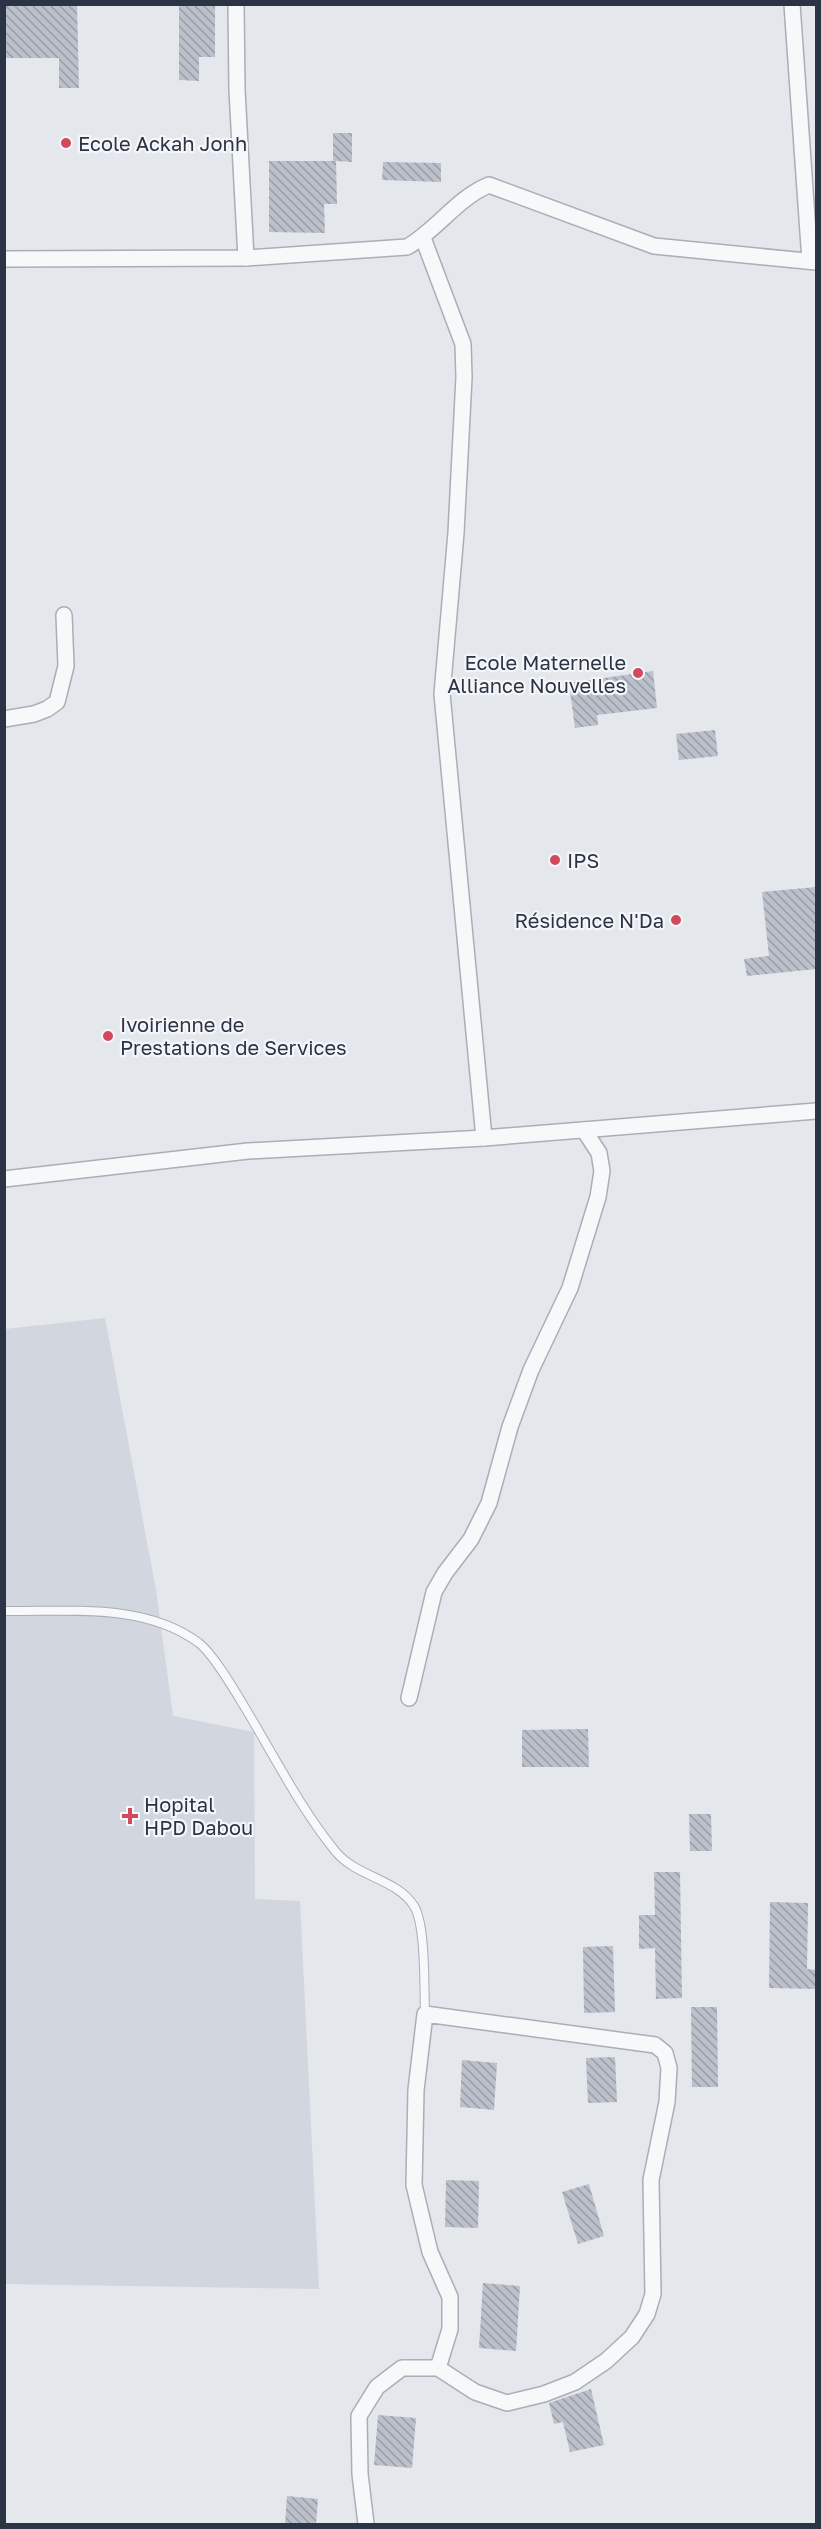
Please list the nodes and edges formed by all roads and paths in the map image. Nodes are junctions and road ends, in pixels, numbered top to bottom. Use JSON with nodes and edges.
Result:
{"nodes":[{"id":1,"x":236,"y":4,"type":"edge"},
{"id":2,"x":792,"y":4,"type":"edge"},
{"id":3,"x":423,"y":238,"type":"junction"},
{"id":4,"x":246,"y":258,"type":"junction"},
{"id":5,"x":4,"y":260,"type":"edge"},
{"id":6,"x":813,"y":262,"type":"edge"},
{"id":7,"x":64,"y":615,"type":"dead end"},
{"id":8,"x":4,"y":719,"type":"edge"},
{"id":9,"x":816,"y":1111,"type":"edge"},
{"id":10,"x":584,"y":1130,"type":"junction"},
{"id":11,"x":484,"y":1138,"type":"junction"},
{"id":12,"x":4,"y":1179,"type":"edge"},
{"id":13,"x":4,"y":1611,"type":"edge"},
{"id":14,"x":409,"y":1698,"type":"dead end"},
{"id":15,"x":425,"y":2014,"type":"junction"},
{"id":16,"x":438,"y":2368,"type":"junction"},
{"id":17,"x":366,"y":2524,"type":"edge"}],
"edges":[{"from":1,"to":4,"type":"street"},
{"from":2,"to":6,"type":"street"},
{"from":3,"to":4,"type":"street"},
{"from":3,"to":6,"type":"street"},
{"from":3,"to":11,"type":"street"},
{"from":4,"to":5,"type":"street"},
{"from":7,"to":8,"type":"street"},
{"from":9,"to":10,"type":"street"},
{"from":10,"to":11,"type":"street"},
{"from":10,"to":14,"type":"street"},
{"from":11,"to":12,"type":"street"},
{"from":13,"to":15,"type":"lane"},
{"from":15,"to":16,"type":"street"},
{"from":15,"to":16,"type":"street"},
{"from":16,"to":17,"type":"street"}]}
